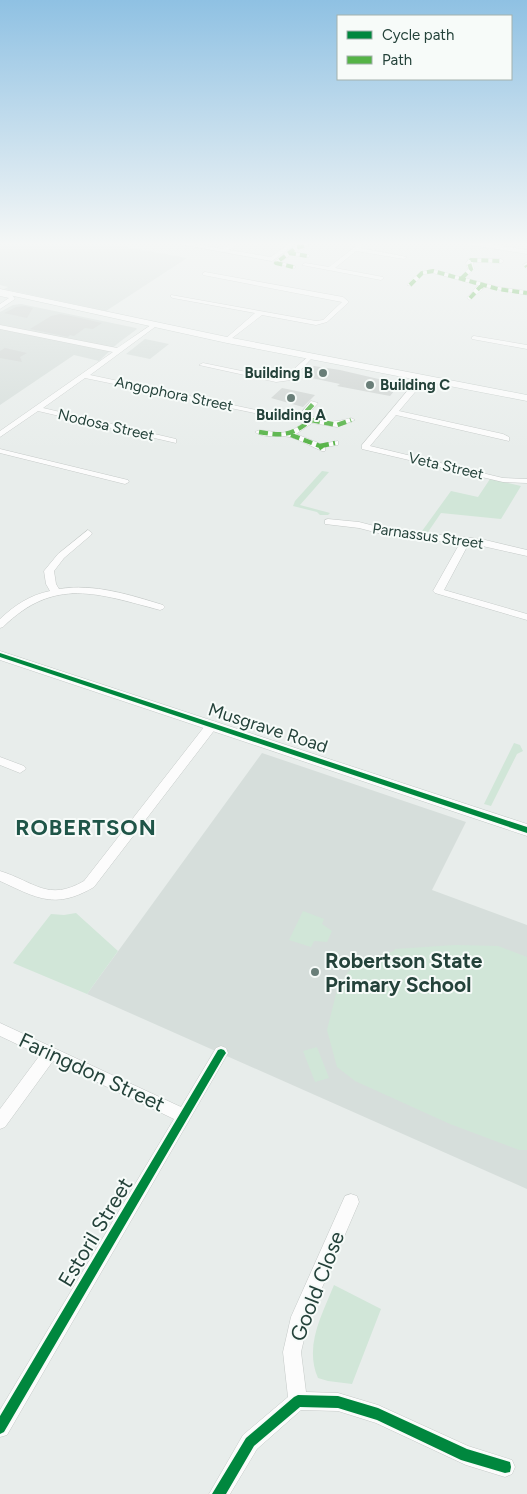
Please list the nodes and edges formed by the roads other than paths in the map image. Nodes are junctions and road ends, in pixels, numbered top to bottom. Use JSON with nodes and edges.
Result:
{"nodes":[{"id":1,"x":79,"y":312,"type":"edge"},
{"id":2,"x":83,"y":312,"type":"edge"},
{"id":3,"x":253,"y":312,"type":"edge"},
{"id":4,"x":335,"y":312,"type":"edge"},
{"id":5,"x":260,"y":313,"type":"junction"},
{"id":6,"x":154,"y":326,"type":"junction"},
{"id":7,"x":0,"y":328,"type":"edge"},
{"id":8,"x":474,"y":338,"type":"dead end"},
{"id":9,"x":227,"y":340,"type":"junction"},
{"id":10,"x":527,"y":347,"type":"edge"},
{"id":11,"x":120,"y":351,"type":"junction"},
{"id":12,"x":310,"y":357,"type":"junction"},
{"id":13,"x":203,"y":365,"type":"dead end"},
{"id":14,"x":86,"y":376,"type":"junction"},
{"id":15,"x":422,"y":380,"type":"junction"},
{"id":16,"x":527,"y":398,"type":"edge"},
{"id":17,"x":314,"y":403,"type":"dead end"},
{"id":18,"x":527,"y":403,"type":"edge"},
{"id":19,"x":38,"y":409,"type":"junction"},
{"id":20,"x":394,"y":412,"type":"junction"},
{"id":21,"x":261,"y":413,"type":"dead end"},
{"id":22,"x":311,"y":420,"type":"junction"},
{"id":23,"x":352,"y":420,"type":"dead end"},
{"id":24,"x":259,"y":432,"type":"dead end"},
{"id":25,"x":0,"y":435,"type":"edge"},
{"id":26,"x":292,"y":435,"type":"junction"},
{"id":27,"x":506,"y":439,"type":"dead end"},
{"id":28,"x":173,"y":441,"type":"dead end"},
{"id":29,"x":335,"y":442,"type":"dead end"},
{"id":30,"x":0,"y":451,"type":"edge"},
{"id":31,"x":527,"y":481,"type":"edge"},
{"id":32,"x":125,"y":482,"type":"dead end"},
{"id":33,"x":328,"y":522,"type":"dead end"},
{"id":34,"x":88,"y":533,"type":"dead end"},
{"id":35,"x":466,"y":540,"type":"junction"},
{"id":36,"x":527,"y":554,"type":"edge"},
{"id":37,"x":56,"y":593,"type":"junction"},
{"id":38,"x":160,"y":607,"type":"dead end"},
{"id":39,"x":527,"y":617,"type":"edge"},
{"id":40,"x":0,"y":625,"type":"edge"},
{"id":41,"x":0,"y":655,"type":"edge"},
{"id":42,"x":212,"y":724,"type":"junction"},
{"id":43,"x":0,"y":761,"type":"edge"},
{"id":44,"x":20,"y":769,"type":"dead end"},
{"id":45,"x":527,"y":830,"type":"edge"},
{"id":46,"x":0,"y":876,"type":"edge"},
{"id":47,"x":0,"y":1029,"type":"edge"},
{"id":48,"x":50,"y":1052,"type":"junction"},
{"id":49,"x":221,"y":1053,"type":"dead end"},
{"id":50,"x":184,"y":1116,"type":"junction"},
{"id":51,"x":0,"y":1122,"type":"edge"},
{"id":52,"x":350,"y":1202,"type":"dead end"},
{"id":53,"x":298,"y":1401,"type":"junction"},
{"id":54,"x":0,"y":1428,"type":"edge"},
{"id":55,"x":505,"y":1467,"type":"dead end"},
{"id":56,"x":219,"y":1494,"type":"edge"}],
"edges":[{"from":1,"to":6,"type":"main road"},
{"from":2,"to":6,"type":"main road"},
{"from":3,"to":5,"type":"street"},
{"from":4,"to":5,"type":"street"},
{"from":5,"to":9,"type":"street"},
{"from":6,"to":9,"type":"main road"},
{"from":6,"to":11,"type":"street"},
{"from":7,"to":11,"type":"street"},
{"from":8,"to":10,"type":"street"},
{"from":9,"to":12,"type":"main road"},
{"from":11,"to":14,"type":"street"},
{"from":12,"to":13,"type":"street"},
{"from":12,"to":15,"type":"main road"},
{"from":14,"to":19,"type":"street"},
{"from":14,"to":21,"type":"street","name":"Angophora Street"},
{"from":15,"to":16,"type":"main road"},
{"from":15,"to":18,"type":"main road"},
{"from":15,"to":20,"type":"street"},
{"from":17,"to":22,"type":"street"},
{"from":19,"to":25,"type":"street"},
{"from":19,"to":28,"type":"street","name":"Nodosa Street"},
{"from":20,"to":27,"type":"street"},
{"from":20,"to":31,"type":"street","name":"Veta Street"},
{"from":22,"to":23,"type":"street"},
{"from":22,"to":26,"type":"street"},
{"from":24,"to":26,"type":"street"},
{"from":26,"to":29,"type":"street"},
{"from":30,"to":32,"type":"street"},
{"from":33,"to":35,"type":"street","name":"Parnassus Street"},
{"from":34,"to":37,"type":"street"},
{"from":35,"to":36,"type":"street","name":"Parnassus Street"},
{"from":35,"to":39,"type":"street"},
{"from":37,"to":38,"type":"street"},
{"from":37,"to":40,"type":"street"},
{"from":41,"to":42,"type":"main road","name":"Musgrave Road"},
{"from":42,"to":45,"type":"main road","name":"Musgrave Road"},
{"from":42,"to":46,"type":"street"},
{"from":43,"to":44,"type":"street"},
{"from":47,"to":48,"type":"street","name":"Faringdon Street"},
{"from":48,"to":50,"type":"street","name":"Faringdon Street"},
{"from":48,"to":51,"type":"street"},
{"from":49,"to":50,"type":"street","name":"Estoril Street"},
{"from":50,"to":54,"type":"street","name":"Estoril Street"},
{"from":52,"to":53,"type":"street","name":"Goold Close"},
{"from":53,"to":55,"type":"street"},
{"from":53,"to":56,"type":"street"}]}
